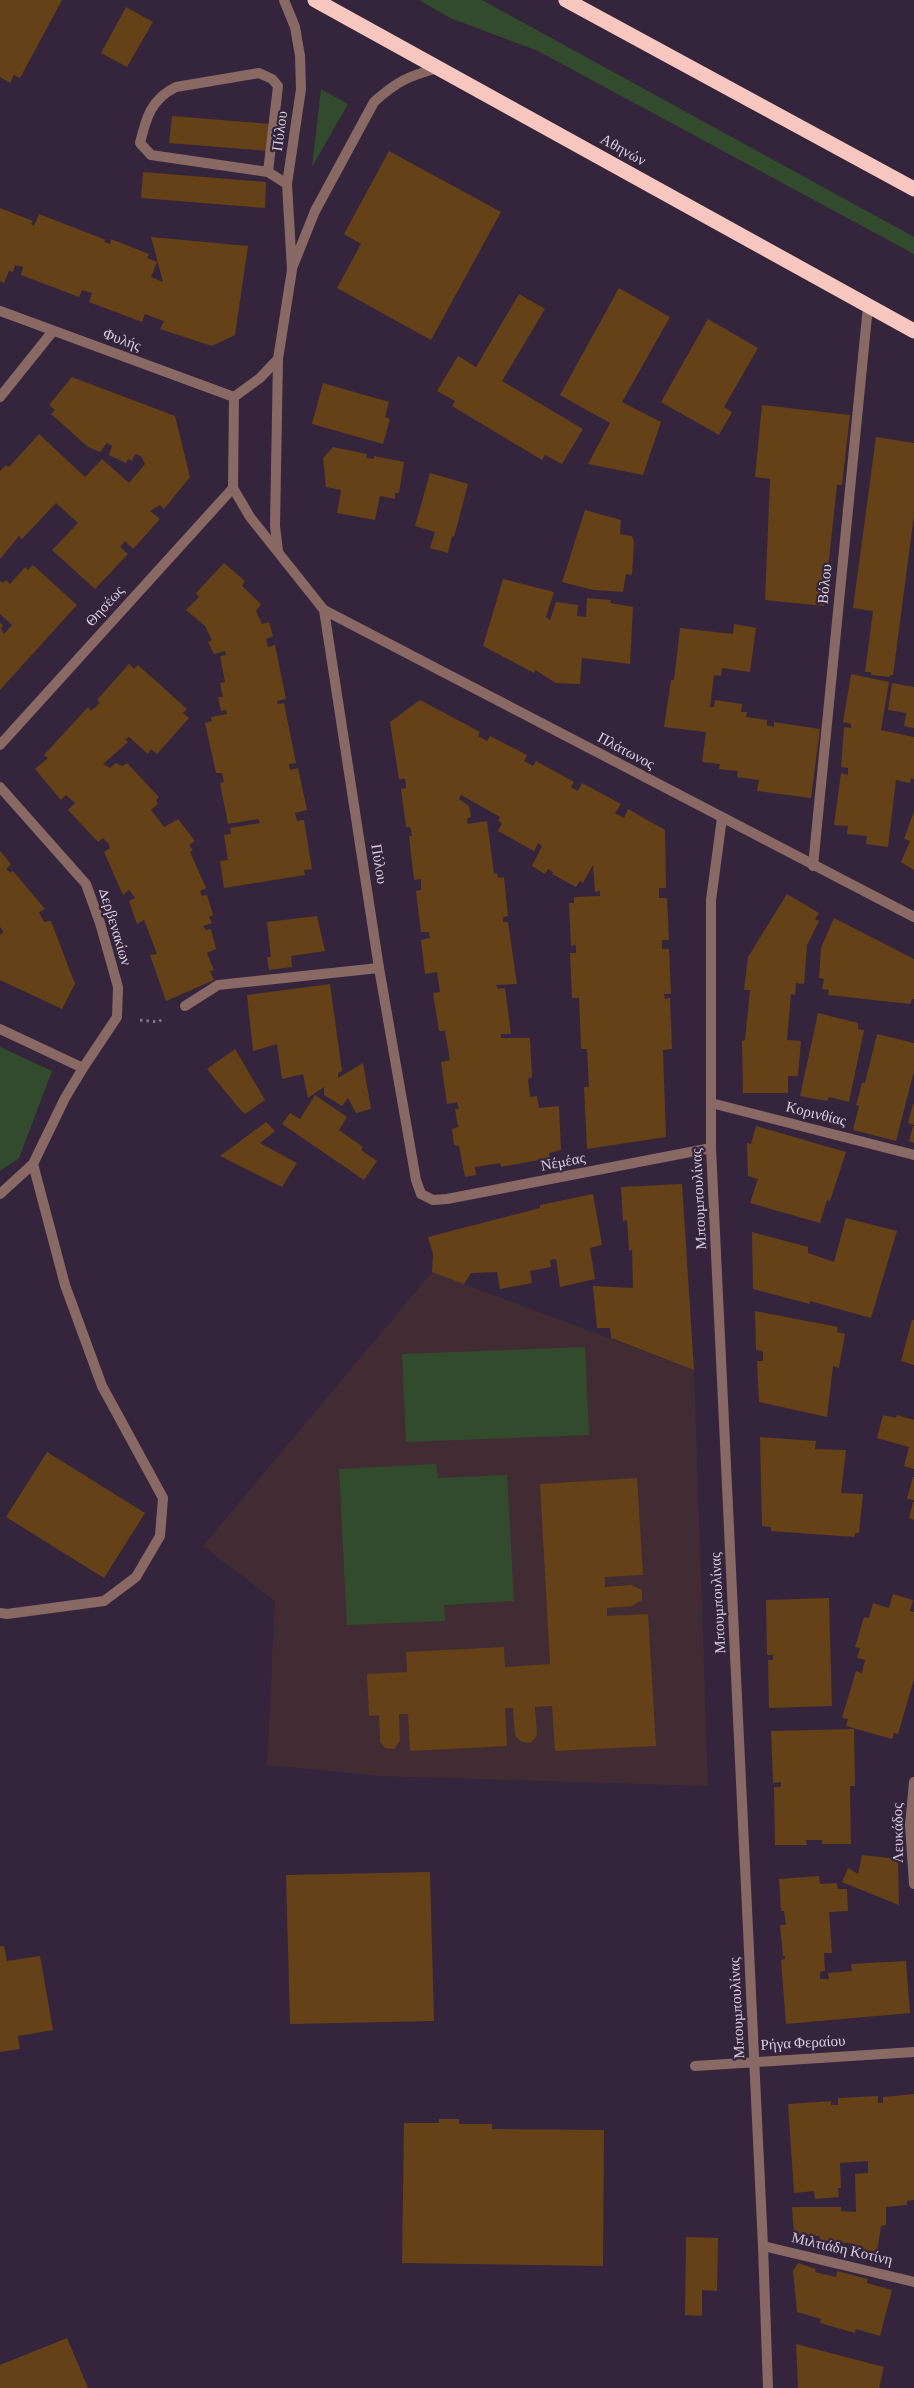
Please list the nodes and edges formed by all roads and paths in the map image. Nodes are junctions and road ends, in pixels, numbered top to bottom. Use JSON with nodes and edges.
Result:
{"nodes":[{"id":1,"x":284,"y":0,"type":"edge"},
{"id":2,"x":315,"y":0,"type":"edge"},
{"id":3,"x":566,"y":0,"type":"edge"},
{"id":4,"x":438,"y":68,"type":"junction"},
{"id":5,"x":268,"y":172,"type":"junction"},
{"id":6,"x":287,"y":184,"type":"junction"},
{"id":7,"x":914,"y":189,"type":"edge"},
{"id":8,"x":292,"y":270,"type":"junction"},
{"id":9,"x":868,"y":306,"type":"junction"},
{"id":10,"x":0,"y":311,"type":"edge"},
{"id":11,"x":53,"y":331,"type":"junction"},
{"id":12,"x":914,"y":331,"type":"edge"},
{"id":13,"x":278,"y":359,"type":"junction"},
{"id":14,"x":0,"y":397,"type":"edge"},
{"id":15,"x":234,"y":397,"type":"junction"},
{"id":16,"x":233,"y":488,"type":"junction"},
{"id":17,"x":278,"y":553,"type":"junction"},
{"id":18,"x":324,"y":610,"type":"junction"},
{"id":19,"x":0,"y":745,"type":"edge"},
{"id":20,"x":0,"y":787,"type":"edge"},
{"id":21,"x":722,"y":818,"type":"junction"},
{"id":22,"x":813,"y":866,"type":"junction"},
{"id":23,"x":914,"y":917,"type":"edge"},
{"id":24,"x":380,"y":968,"type":"junction"},
{"id":25,"x":185,"y":1006,"type":"dead end"},
{"id":26,"x":0,"y":1029,"type":"edge"},
{"id":27,"x":83,"y":1068,"type":"junction"},
{"id":28,"x":711,"y":1103,"type":"junction"},
{"id":29,"x":711,"y":1148,"type":"junction"},
{"id":30,"x":914,"y":1155,"type":"edge"},
{"id":31,"x":33,"y":1164,"type":"junction"},
{"id":32,"x":0,"y":1194,"type":"edge"},
{"id":33,"x":421,"y":1194,"type":"joint"},
{"id":34,"x":0,"y":1613,"type":"edge"},
{"id":35,"x":914,"y":1782,"type":"edge"},
{"id":36,"x":914,"y":1884,"type":"edge"},
{"id":37,"x":914,"y":2052,"type":"edge"},
{"id":38,"x":754,"y":2061,"type":"junction"},
{"id":39,"x":695,"y":2066,"type":"dead end"},
{"id":40,"x":764,"y":2246,"type":"junction"},
{"id":41,"x":914,"y":2282,"type":"edge"},
{"id":42,"x":768,"y":2388,"type":"edge"}],
"edges":[{"from":1,"to":6,"type":"street","name":"Πύλου"},
{"from":2,"to":4,"type":"highway","name":"Αθηνών"},
{"from":3,"to":7,"type":"highway"},
{"from":4,"to":8,"type":"street","name":"Πύλου"},
{"from":4,"to":9,"type":"highway","name":"Αθηνών"},
{"from":5,"to":5,"type":"street"},
{"from":5,"to":6,"type":"street"},
{"from":6,"to":8,"type":"street","name":"Πύλου"},
{"from":8,"to":13,"type":"street","name":"Πύλου"},
{"from":9,"to":12,"type":"highway","name":"Αθηνών"},
{"from":9,"to":22,"type":"street","name":"Βόλου"},
{"from":10,"to":11,"type":"street","name":"Φυλής"},
{"from":11,"to":14,"type":"street"},
{"from":11,"to":15,"type":"street","name":"Φυλής"},
{"from":13,"to":15,"type":"street"},
{"from":13,"to":17,"type":"street","name":"Πύλου"},
{"from":15,"to":16,"type":"street"},
{"from":16,"to":17,"type":"street"},
{"from":16,"to":19,"type":"street","name":"Θησέως"},
{"from":17,"to":18,"type":"street"},
{"from":18,"to":21,"type":"street","name":"Πλάτωνος"},
{"from":18,"to":24,"type":"street","name":"Πύλου"},
{"from":20,"to":27,"type":"street","name":"Δερβενακίων"},
{"from":21,"to":22,"type":"street","name":"Πλάτωνος"},
{"from":21,"to":28,"type":"street","name":"Μπουμπουλίνας"},
{"from":22,"to":23,"type":"street","name":"Πλάτωνος"},
{"from":24,"to":25,"type":"street"},
{"from":24,"to":33,"type":"street","name":"Πύλου"},
{"from":26,"to":27,"type":"street"},
{"from":27,"to":31,"type":"street","name":"Δερβενακίων"},
{"from":28,"to":29,"type":"street","name":"Μπουμπουλίνας"},
{"from":28,"to":30,"type":"street","name":"Κορινθίας"},
{"from":29,"to":33,"type":"street","name":"Νέμέας"},
{"from":29,"to":38,"type":"street","name":"Μπουμπουλίνας"},
{"from":31,"to":32,"type":"street"},
{"from":31,"to":34,"type":"street"},
{"from":35,"to":36,"type":"street","name":"Λευκάδος"},
{"from":37,"to":38,"type":"street","name":"Ρήγα Φεραίου"},
{"from":38,"to":39,"type":"street","name":"Ρήγα Φεραίου"},
{"from":38,"to":40,"type":"street","name":"Μπουμπουλίνας"},
{"from":40,"to":41,"type":"street","name":"Μιλτιάδη Κοτίνη"},
{"from":40,"to":42,"type":"street","name":"Μπουμπουλίνας"}]}
